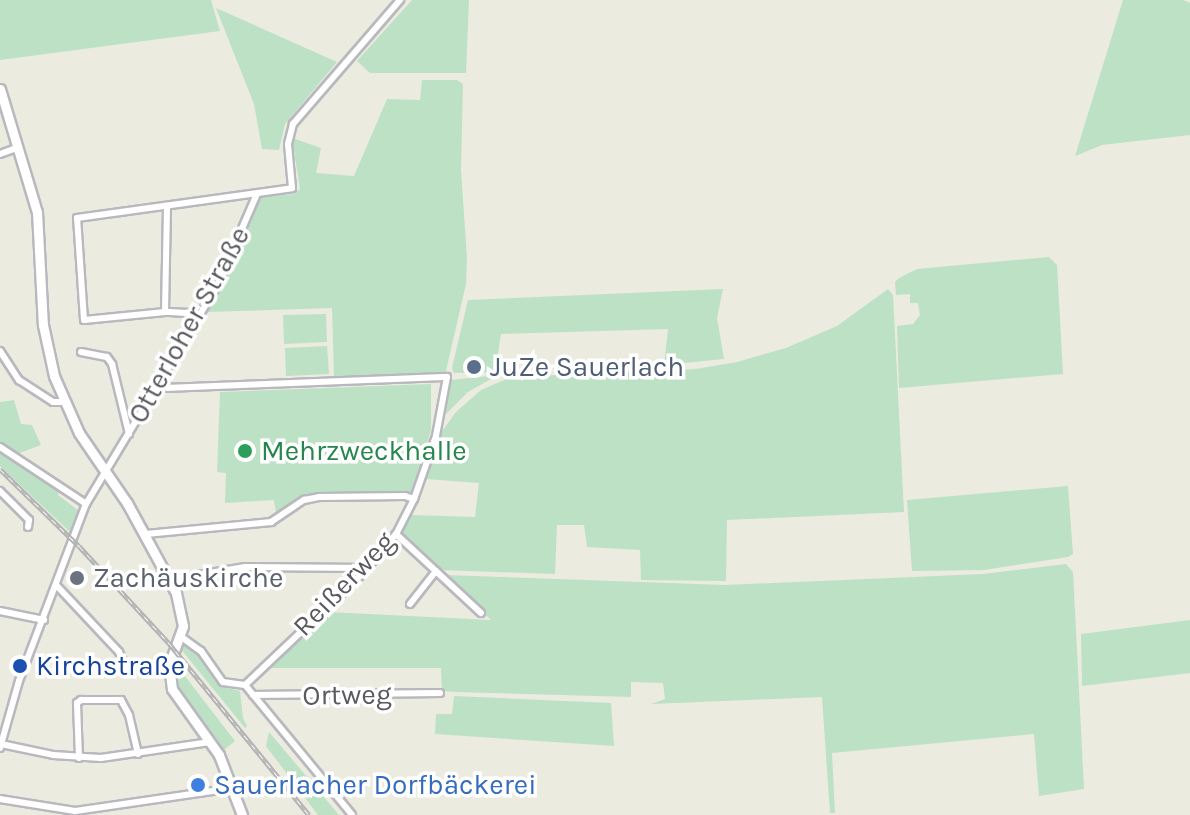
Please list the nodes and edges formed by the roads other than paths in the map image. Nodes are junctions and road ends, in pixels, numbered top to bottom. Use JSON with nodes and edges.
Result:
{"nodes":[{"id":1,"x":400,"y":0,"type":"edge"},
{"id":2,"x":0,"y":89,"type":"edge"},
{"id":3,"x":19,"y":147,"type":"junction"},
{"id":4,"x":0,"y":154,"type":"edge"},
{"id":5,"x":257,"y":194,"type":"junction"},
{"id":6,"x":167,"y":206,"type":"junction"},
{"id":7,"x":165,"y":312,"type":"junction"},
{"id":8,"x":198,"y":319,"type":"junction"},
{"id":9,"x":0,"y":351,"type":"edge"},
{"id":10,"x":81,"y":352,"type":"dead end"},
{"id":11,"x":159,"y":385,"type":"junction"},
{"id":12,"x":64,"y":402,"type":"junction"},
{"id":13,"x":129,"y":435,"type":"junction"},
{"id":14,"x":0,"y":447,"type":"edge"},
{"id":15,"x":106,"y":473,"type":"junction"},
{"id":16,"x":0,"y":491,"type":"edge"},
{"id":17,"x":414,"y":499,"type":"junction"},
{"id":18,"x":86,"y":504,"type":"junction"},
{"id":19,"x":28,"y":527,"type":"dead end"},
{"id":20,"x":146,"y":534,"type":"junction"},
{"id":21,"x":396,"y":534,"type":"junction"},
{"id":22,"x":368,"y":568,"type":"junction"},
{"id":23,"x":436,"y":571,"type":"junction"},
{"id":24,"x":169,"y":580,"type":"junction"},
{"id":25,"x":58,"y":587,"type":"junction"},
{"id":26,"x":410,"y":604,"type":"dead end"},
{"id":27,"x":0,"y":611,"type":"edge"},
{"id":28,"x":481,"y":613,"type":"dead end"},
{"id":29,"x":44,"y":620,"type":"junction"},
{"id":30,"x":180,"y":636,"type":"junction"},
{"id":31,"x":127,"y":670,"type":"dead end"},
{"id":32,"x":245,"y":685,"type":"junction"},
{"id":33,"x":440,"y":693,"type":"dead end"},
{"id":34,"x":253,"y":695,"type":"junction"},
{"id":35,"x":210,"y":742,"type":"junction"},
{"id":36,"x":1,"y":746,"type":"edge"},
{"id":37,"x":138,"y":754,"type":"junction"},
{"id":38,"x":79,"y":758,"type":"junction"},
{"id":39,"x":233,"y":788,"type":"junction"},
{"id":40,"x":0,"y":799,"type":"edge"},
{"id":41,"x":90,"y":812,"type":"edge"},
{"id":42,"x":242,"y":815,"type":"edge"},
{"id":43,"x":352,"y":815,"type":"edge"}],
"edges":[{"from":1,"to":5,"type":"street","name":"Otterloher Straße"},
{"from":2,"to":3,"type":"main road"},
{"from":3,"to":4,"type":"street"},
{"from":3,"to":12,"type":"main road"},
{"from":5,"to":6,"type":"street"},
{"from":5,"to":8,"type":"street","name":"Otterloher Straße"},
{"from":6,"to":7,"type":"street"},
{"from":6,"to":7,"type":"street"},
{"from":7,"to":8,"type":"street"},
{"from":8,"to":11,"type":"street","name":"Otterloher Straße"},
{"from":9,"to":12,"type":"street"},
{"from":10,"to":13,"type":"street","name":"Otterloher Straße"},
{"from":11,"to":13,"type":"street","name":"Otterloher Straße"},
{"from":11,"to":17,"type":"street","name":"Reißerweg"},
{"from":12,"to":15,"type":"main road"},
{"from":13,"to":15,"type":"street","name":"Otterloher Straße"},
{"from":14,"to":18,"type":"street"},
{"from":15,"to":18,"type":"street"},
{"from":15,"to":20,"type":"main road"},
{"from":16,"to":19,"type":"street"},
{"from":17,"to":20,"type":"street"},
{"from":17,"to":21,"type":"street","name":"Reißerweg"},
{"from":18,"to":25,"type":"street"},
{"from":20,"to":24,"type":"main road"},
{"from":21,"to":22,"type":"street","name":"Reißerweg"},
{"from":21,"to":23,"type":"street"},
{"from":22,"to":24,"type":"street"},
{"from":22,"to":32,"type":"street","name":"Reißerweg"},
{"from":23,"to":26,"type":"street"},
{"from":23,"to":28,"type":"street"},
{"from":24,"to":30,"type":"main road"},
{"from":25,"to":29,"type":"street"},
{"from":25,"to":31,"type":"street"},
{"from":27,"to":29,"type":"street"},
{"from":29,"to":36,"type":"street"},
{"from":30,"to":32,"type":"street"},
{"from":30,"to":35,"type":"main road"},
{"from":32,"to":34,"type":"street"},
{"from":33,"to":34,"type":"street","name":"Ortweg"},
{"from":34,"to":43,"type":"street"},
{"from":35,"to":37,"type":"street"},
{"from":35,"to":39,"type":"main road"},
{"from":36,"to":38,"type":"street"},
{"from":37,"to":38,"type":"street"},
{"from":37,"to":38,"type":"street"},
{"from":39,"to":41,"type":"street"},
{"from":39,"to":42,"type":"main road"},
{"from":40,"to":41,"type":"street"}]}
